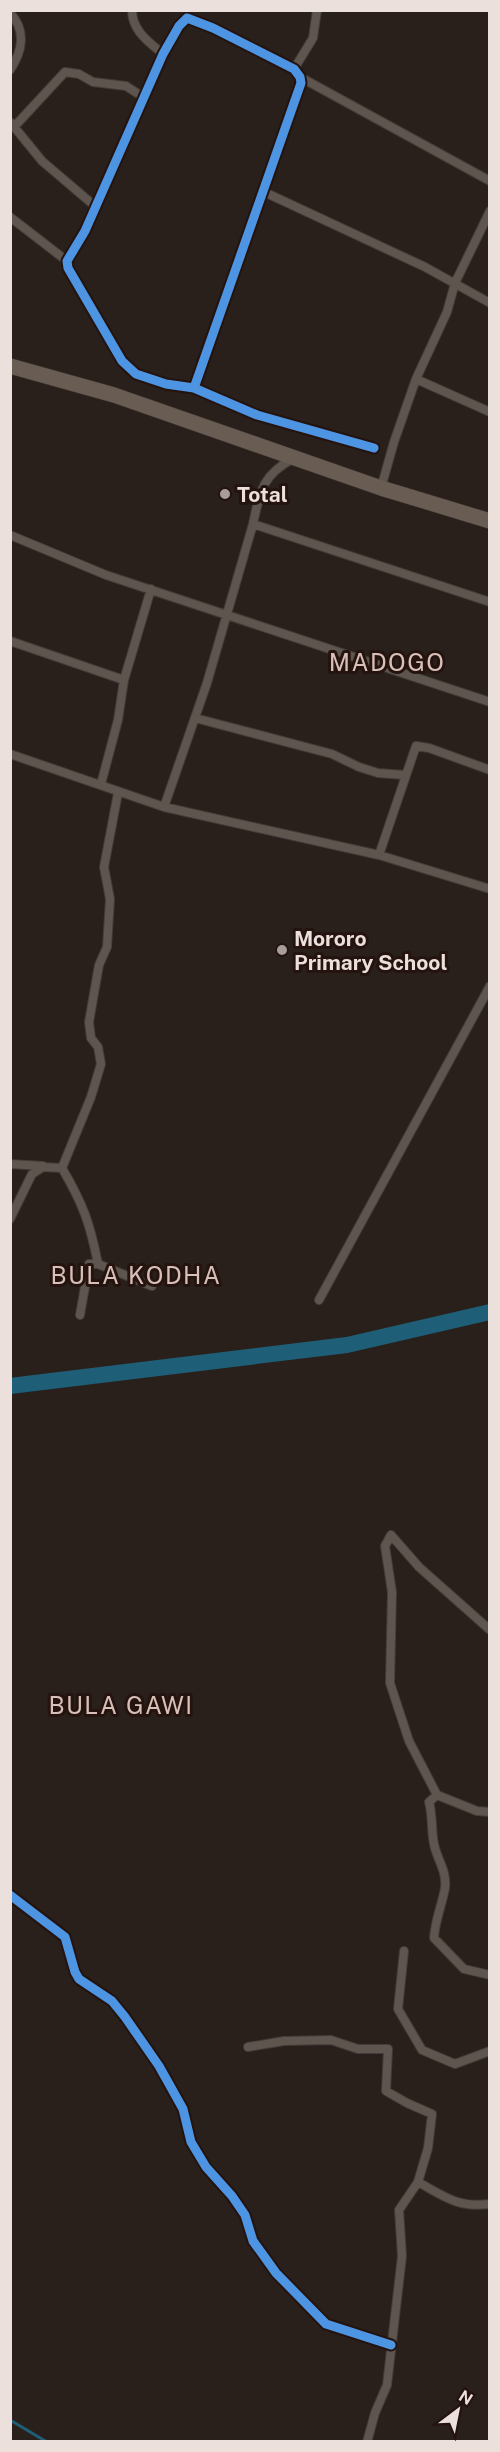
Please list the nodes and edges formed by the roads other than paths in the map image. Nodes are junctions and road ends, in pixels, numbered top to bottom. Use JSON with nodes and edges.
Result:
{"nodes":[{"id":1,"x":132,"y":10,"type":"edge"},
{"id":2,"x":317,"y":10,"type":"edge"},
{"id":3,"x":10,"y":13,"type":"edge"},
{"id":4,"x":163,"y":54,"type":"junction"},
{"id":5,"x":294,"y":69,"type":"junction"},
{"id":6,"x":10,"y":70,"type":"edge"},
{"id":7,"x":300,"y":77,"type":"junction"},
{"id":8,"x":143,"y":97,"type":"junction"},
{"id":9,"x":12,"y":125,"type":"edge"},
{"id":10,"x":489,"y":181,"type":"edge"},
{"id":11,"x":262,"y":191,"type":"junction"},
{"id":12,"x":96,"y":207,"type":"junction"},
{"id":13,"x":489,"y":211,"type":"edge"},
{"id":14,"x":10,"y":217,"type":"edge"},
{"id":15,"x":67,"y":261,"type":"junction"},
{"id":16,"x":455,"y":283,"type":"junction"},
{"id":17,"x":489,"y":303,"type":"edge"},
{"id":18,"x":10,"y":366,"type":"edge"},
{"id":19,"x":416,"y":379,"type":"junction"},
{"id":20,"x":194,"y":388,"type":"junction"},
{"id":21,"x":489,"y":412,"type":"edge"},
{"id":22,"x":374,"y":448,"type":"dead end"},
{"id":23,"x":294,"y":458,"type":"junction"},
{"id":24,"x":381,"y":488,"type":"junction"},
{"id":25,"x":489,"y":521,"type":"edge"},
{"id":26,"x":253,"y":524,"type":"junction"},
{"id":27,"x":10,"y":535,"type":"edge"},
{"id":28,"x":151,"y":589,"type":"junction"},
{"id":29,"x":489,"y":602,"type":"edge"},
{"id":30,"x":227,"y":615,"type":"junction"},
{"id":31,"x":10,"y":641,"type":"edge"},
{"id":32,"x":124,"y":680,"type":"junction"},
{"id":33,"x":489,"y":702,"type":"edge"},
{"id":34,"x":195,"y":718,"type":"junction"},
{"id":35,"x":10,"y":754,"type":"edge"},
{"id":36,"x":489,"y":767,"type":"edge"},
{"id":37,"x":405,"y":775,"type":"junction"},
{"id":38,"x":101,"y":784,"type":"junction"},
{"id":39,"x":118,"y":793,"type":"junction"},
{"id":40,"x":164,"y":807,"type":"junction"},
{"id":41,"x":379,"y":855,"type":"junction"},
{"id":42,"x":489,"y":889,"type":"edge"},
{"id":43,"x":489,"y":986,"type":"edge"},
{"id":44,"x":10,"y":1164,"type":"edge"},
{"id":45,"x":43,"y":1167,"type":"junction"},
{"id":46,"x":62,"y":1168,"type":"junction"},
{"id":47,"x":10,"y":1219,"type":"edge"},
{"id":48,"x":98,"y":1264,"type":"junction"},
{"id":49,"x":152,"y":1286,"type":"dead end"},
{"id":50,"x":319,"y":1300,"type":"dead end"},
{"id":51,"x":80,"y":1315,"type":"dead end"},
{"id":52,"x":489,"y":1630,"type":"edge"},
{"id":53,"x":437,"y":1795,"type":"junction"},
{"id":54,"x":489,"y":1812,"type":"edge"},
{"id":55,"x":10,"y":1895,"type":"edge"},
{"id":56,"x":404,"y":1951,"type":"dead end"},
{"id":57,"x":489,"y":1975,"type":"edge"},
{"id":58,"x":248,"y":2047,"type":"dead end"},
{"id":59,"x":489,"y":2051,"type":"edge"},
{"id":60,"x":418,"y":2182,"type":"junction"},
{"id":61,"x":489,"y":2204,"type":"edge"},
{"id":62,"x":391,"y":2345,"type":"junction"},
{"id":63,"x":367,"y":2442,"type":"edge"}],
"edges":[{"from":1,"to":4,"type":"street"},
{"from":2,"to":5,"type":"street"},
{"from":3,"to":6,"type":"street"},
{"from":4,"to":5,"type":"street"},
{"from":4,"to":8,"type":"street"},
{"from":5,"to":7,"type":"street"},
{"from":7,"to":10,"type":"street"},
{"from":7,"to":11,"type":"street"},
{"from":8,"to":9,"type":"street"},
{"from":8,"to":12,"type":"street"},
{"from":9,"to":12,"type":"street"},
{"from":11,"to":16,"type":"street"},
{"from":11,"to":20,"type":"street"},
{"from":12,"to":15,"type":"street"},
{"from":13,"to":16,"type":"street"},
{"from":14,"to":15,"type":"street"},
{"from":15,"to":20,"type":"street"},
{"from":16,"to":17,"type":"street"},
{"from":16,"to":19,"type":"street"},
{"from":18,"to":23,"type":"highway"},
{"from":19,"to":21,"type":"street"},
{"from":19,"to":24,"type":"street"},
{"from":20,"to":22,"type":"street"},
{"from":23,"to":24,"type":"highway"},
{"from":23,"to":26,"type":"street"},
{"from":24,"to":25,"type":"highway"},
{"from":26,"to":29,"type":"street"},
{"from":26,"to":30,"type":"street"},
{"from":27,"to":28,"type":"street"},
{"from":28,"to":30,"type":"street"},
{"from":28,"to":32,"type":"street"},
{"from":30,"to":33,"type":"street"},
{"from":30,"to":34,"type":"street"},
{"from":31,"to":32,"type":"street"},
{"from":32,"to":38,"type":"street"},
{"from":34,"to":37,"type":"street"},
{"from":34,"to":40,"type":"street"},
{"from":35,"to":38,"type":"street"},
{"from":36,"to":37,"type":"street"},
{"from":37,"to":41,"type":"street"},
{"from":38,"to":39,"type":"street"},
{"from":39,"to":40,"type":"street"},
{"from":39,"to":46,"type":"street"},
{"from":40,"to":41,"type":"street"},
{"from":41,"to":42,"type":"street"},
{"from":43,"to":50,"type":"street"},
{"from":44,"to":45,"type":"street"},
{"from":45,"to":46,"type":"street"},
{"from":45,"to":47,"type":"street"},
{"from":46,"to":48,"type":"street"},
{"from":48,"to":49,"type":"street"},
{"from":48,"to":51,"type":"street"},
{"from":52,"to":53,"type":"street"},
{"from":53,"to":54,"type":"street"},
{"from":53,"to":57,"type":"street"},
{"from":55,"to":62,"type":"street"},
{"from":56,"to":59,"type":"street"},
{"from":58,"to":60,"type":"street"},
{"from":60,"to":61,"type":"street"},
{"from":60,"to":62,"type":"street"},
{"from":62,"to":63,"type":"street"}]}
